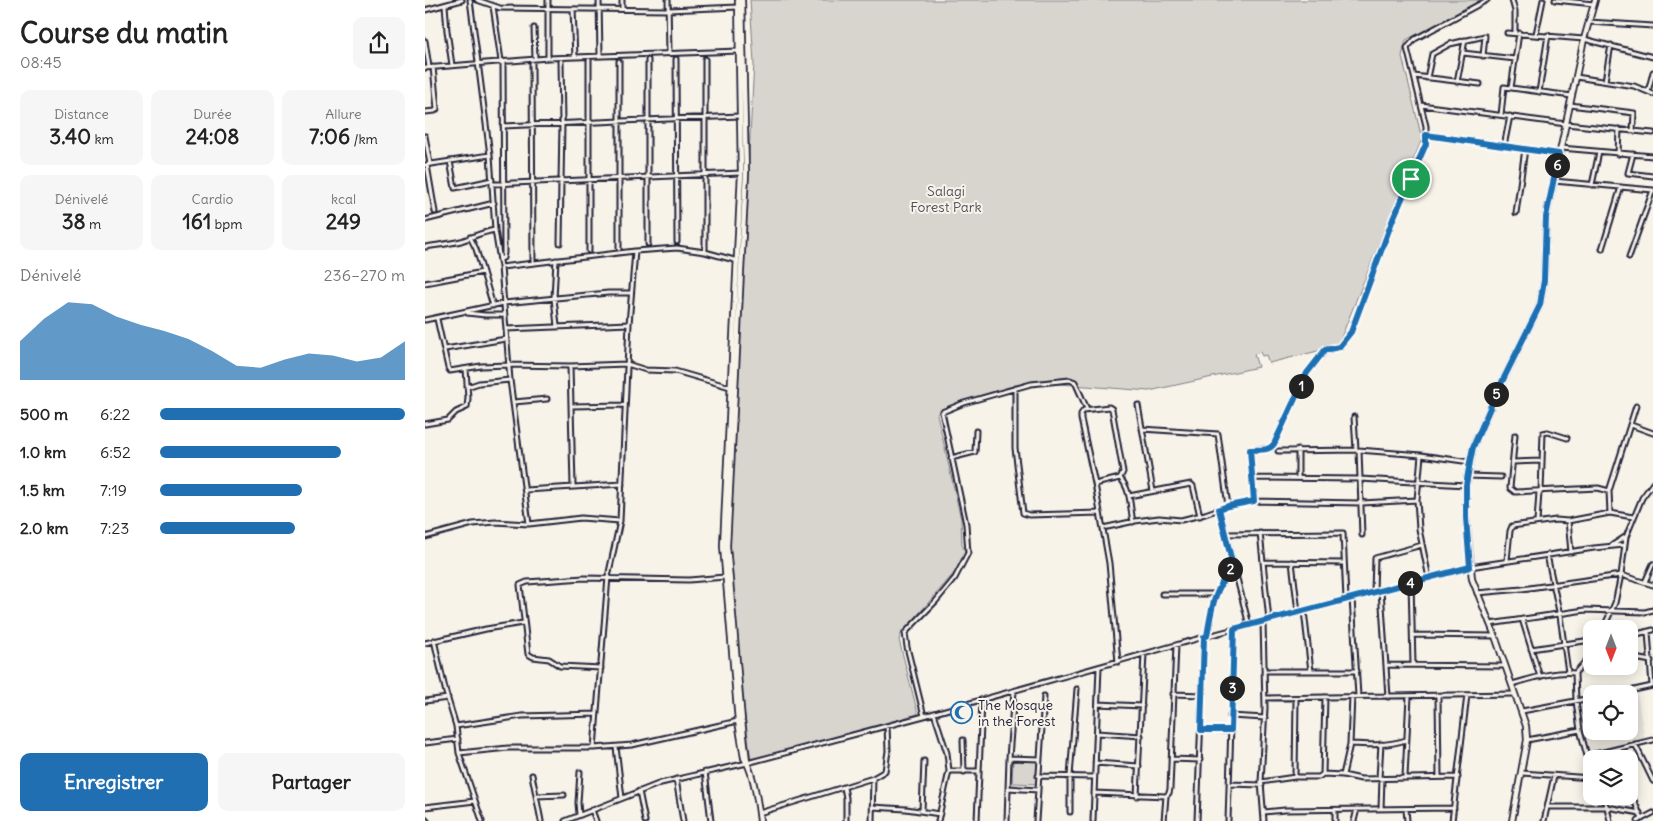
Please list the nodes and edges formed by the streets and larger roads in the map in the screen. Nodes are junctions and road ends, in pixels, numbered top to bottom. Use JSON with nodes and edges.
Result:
{"nodes":[{"id":1,"x":462,"y":0,"type":"edge"},
{"id":2,"x":470,"y":0,"type":"edge"},
{"id":3,"x":477,"y":0,"type":"edge"},
{"id":4,"x":548,"y":0,"type":"edge"},
{"id":5,"x":599,"y":0,"type":"edge"},
{"id":6,"x":622,"y":0,"type":"edge"},
{"id":7,"x":668,"y":0,"type":"edge"},
{"id":8,"x":738,"y":0,"type":"edge"},
{"id":9,"x":742,"y":0,"type":"edge"},
{"id":10,"x":1487,"y":0,"type":"edge"},
{"id":11,"x":1512,"y":0,"type":"edge"},
{"id":12,"x":1543,"y":0,"type":"edge"},
{"id":13,"x":1555,"y":0,"type":"edge"},
{"id":14,"x":1594,"y":2,"type":"edge"},
{"id":15,"x":445,"y":5,"type":"junction"},
{"id":16,"x":493,"y":6,"type":"junction"},
{"id":17,"x":738,"y":7,"type":"junction"},
{"id":18,"x":548,"y":9,"type":"junction"},
{"id":19,"x":573,"y":9,"type":"junction"},
{"id":20,"x":599,"y":9,"type":"junction"},
{"id":21,"x":622,"y":9,"type":"junction"},
{"id":22,"x":425,"y":10,"type":"edge"},
{"id":23,"x":668,"y":10,"type":"junction"},
{"id":24,"x":1589,"y":22,"type":"junction"},
{"id":25,"x":1653,"y":26,"type":"edge"},
{"id":26,"x":534,"y":28,"type":"dead end"},
{"id":27,"x":1507,"y":33,"type":"dead end"},
{"id":28,"x":1517,"y":33,"type":"junction"},
{"id":29,"x":1536,"y":34,"type":"junction"},
{"id":30,"x":1547,"y":35,"type":"junction"},
{"id":31,"x":1584,"y":39,"type":"junction"},
{"id":32,"x":1465,"y":40,"type":"junction"},
{"id":33,"x":425,"y":41,"type":"edge"},
{"id":34,"x":1611,"y":45,"type":"junction"},
{"id":35,"x":739,"y":51,"type":"junction"},
{"id":36,"x":669,"y":53,"type":"junction"},
{"id":37,"x":1463,"y":53,"type":"junction"},
{"id":38,"x":600,"y":56,"type":"junction"},
{"id":39,"x":1483,"y":56,"type":"junction"},
{"id":40,"x":1653,"y":56,"type":"edge"},
{"id":41,"x":575,"y":57,"type":"junction"},
{"id":42,"x":548,"y":58,"type":"junction"},
{"id":43,"x":676,"y":58,"type":"dead end"},
{"id":44,"x":535,"y":59,"type":"junction"},
{"id":45,"x":705,"y":59,"type":"dead end"},
{"id":46,"x":1515,"y":59,"type":"junction"},
{"id":47,"x":589,"y":60,"type":"dead end"},
{"id":48,"x":648,"y":60,"type":"dead end"},
{"id":49,"x":502,"y":61,"type":"junction"},
{"id":50,"x":561,"y":61,"type":"dead end"},
{"id":51,"x":619,"y":61,"type":"dead end"},
{"id":52,"x":479,"y":62,"type":"junction"},
{"id":53,"x":532,"y":63,"type":"dead end"},
{"id":54,"x":452,"y":65,"type":"junction"},
{"id":55,"x":433,"y":67,"type":"junction"},
{"id":56,"x":427,"y":68,"type":"edge"},
{"id":57,"x":1653,"y":72,"type":"edge"},
{"id":58,"x":1414,"y":76,"type":"junction"},
{"id":59,"x":1576,"y":76,"type":"junction"},
{"id":60,"x":1427,"y":78,"type":"junction"},
{"id":61,"x":1605,"y":81,"type":"junction"},
{"id":62,"x":1457,"y":82,"type":"junction"},
{"id":63,"x":1480,"y":84,"type":"dead end"},
{"id":64,"x":1511,"y":88,"type":"junction"},
{"id":65,"x":1539,"y":92,"type":"junction"},
{"id":66,"x":1648,"y":92,"type":"junction"},
{"id":67,"x":1653,"y":94,"type":"edge"},
{"id":68,"x":1572,"y":96,"type":"junction"},
{"id":69,"x":1421,"y":105,"type":"junction"},
{"id":70,"x":1570,"y":106,"type":"junction"},
{"id":71,"x":425,"y":112,"type":"edge"},
{"id":72,"x":1501,"y":115,"type":"junction"},
{"id":73,"x":740,"y":116,"type":"junction"},
{"id":74,"x":1510,"y":116,"type":"junction"},
{"id":75,"x":705,"y":118,"type":"junction"},
{"id":76,"x":675,"y":119,"type":"junction"},
{"id":77,"x":619,"y":120,"type":"junction"},
{"id":78,"x":647,"y":120,"type":"junction"},
{"id":79,"x":591,"y":122,"type":"junction"},
{"id":80,"x":562,"y":123,"type":"junction"},
{"id":81,"x":1566,"y":124,"type":"junction"},
{"id":82,"x":533,"y":125,"type":"junction"},
{"id":83,"x":503,"y":126,"type":"junction"},
{"id":84,"x":1619,"y":129,"type":"junction"},
{"id":85,"x":1633,"y":131,"type":"junction"},
{"id":86,"x":1653,"y":132,"type":"edge"},
{"id":87,"x":1426,"y":135,"type":"junction"},
{"id":88,"x":425,"y":136,"type":"edge"},
{"id":89,"x":1504,"y":146,"type":"junction"},
{"id":90,"x":1561,"y":148,"type":"junction"},
{"id":91,"x":1525,"y":149,"type":"junction"},
{"id":92,"x":1599,"y":152,"type":"junction"},
{"id":93,"x":1559,"y":154,"type":"junction"},
{"id":94,"x":1618,"y":154,"type":"junction"},
{"id":95,"x":1633,"y":154,"type":"junction"},
{"id":96,"x":490,"y":155,"type":"junction"},
{"id":97,"x":1653,"y":156,"type":"edge"},
{"id":98,"x":450,"y":161,"type":"junction"},
{"id":99,"x":427,"y":165,"type":"edge"},
{"id":100,"x":706,"y":173,"type":"junction"},
{"id":101,"x":741,"y":173,"type":"junction"},
{"id":102,"x":677,"y":175,"type":"junction"},
{"id":103,"x":648,"y":176,"type":"junction"},
{"id":104,"x":1653,"y":176,"type":"edge"},
{"id":105,"x":619,"y":178,"type":"junction"},
{"id":106,"x":589,"y":179,"type":"junction"},
{"id":107,"x":561,"y":180,"type":"junction"},
{"id":108,"x":532,"y":181,"type":"junction"},
{"id":109,"x":1554,"y":181,"type":"junction"},
{"id":110,"x":492,"y":182,"type":"junction"},
{"id":111,"x":503,"y":183,"type":"junction"},
{"id":112,"x":1592,"y":185,"type":"junction"},
{"id":113,"x":1621,"y":186,"type":"junction"},
{"id":114,"x":1653,"y":190,"type":"edge"},
{"id":115,"x":493,"y":203,"type":"junction"},
{"id":116,"x":435,"y":212,"type":"dead end"},
{"id":117,"x":1516,"y":213,"type":"dead end"},
{"id":118,"x":425,"y":220,"type":"edge"},
{"id":119,"x":495,"y":230,"type":"junction"},
{"id":120,"x":471,"y":237,"type":"junction"},
{"id":121,"x":560,"y":242,"type":"dead end"},
{"id":122,"x":677,"y":242,"type":"dead end"},
{"id":123,"x":648,"y":244,"type":"dead end"},
{"id":124,"x":425,"y":246,"type":"edge"},
{"id":125,"x":619,"y":248,"type":"dead end"},
{"id":126,"x":1602,"y":249,"type":"dead end"},
{"id":127,"x":589,"y":251,"type":"dead end"},
{"id":128,"x":635,"y":251,"type":"junction"},
{"id":129,"x":705,"y":252,"type":"junction"},
{"id":130,"x":1629,"y":257,"type":"dead end"},
{"id":131,"x":500,"y":259,"type":"junction"},
{"id":132,"x":556,"y":260,"type":"junction"},
{"id":133,"x":738,"y":261,"type":"junction"},
{"id":134,"x":533,"y":263,"type":"junction"},
{"id":135,"x":501,"y":267,"type":"junction"},
{"id":136,"x":483,"y":272,"type":"junction"},
{"id":137,"x":425,"y":283,"type":"edge"},
{"id":138,"x":631,"y":294,"type":"junction"},
{"id":139,"x":554,"y":298,"type":"junction"},
{"id":140,"x":505,"y":303,"type":"junction"},
{"id":141,"x":493,"y":306,"type":"junction"},
{"id":142,"x":464,"y":313,"type":"junction"},
{"id":143,"x":505,"y":314,"type":"junction"},
{"id":144,"x":437,"y":319,"type":"junction"},
{"id":145,"x":425,"y":320,"type":"edge"},
{"id":146,"x":629,"y":324,"type":"junction"},
{"id":147,"x":557,"y":326,"type":"junction"},
{"id":148,"x":505,"y":329,"type":"junction"},
{"id":149,"x":506,"y":339,"type":"junction"},
{"id":150,"x":445,"y":349,"type":"junction"},
{"id":151,"x":627,"y":364,"type":"junction"},
{"id":152,"x":508,"y":365,"type":"junction"},
{"id":153,"x":570,"y":366,"type":"junction"},
{"id":154,"x":466,"y":369,"type":"junction"},
{"id":155,"x":510,"y":380,"type":"junction"},
{"id":156,"x":731,"y":386,"type":"junction"},
{"id":157,"x":467,"y":387,"type":"junction"},
{"id":158,"x":1015,"y":388,"type":"junction"},
{"id":159,"x":547,"y":399,"type":"dead end"},
{"id":160,"x":514,"y":402,"type":"junction"},
{"id":161,"x":625,"y":405,"type":"junction"},
{"id":162,"x":1138,"y":405,"type":"dead end"},
{"id":163,"x":571,"y":406,"type":"junction"},
{"id":164,"x":1636,"y":406,"type":"dead end"},
{"id":165,"x":1087,"y":409,"type":"junction"},
{"id":166,"x":1354,"y":417,"type":"dead end"},
{"id":167,"x":425,"y":424,"type":"edge"},
{"id":168,"x":1631,"y":425,"type":"junction"},
{"id":169,"x":1142,"y":429,"type":"junction"},
{"id":170,"x":976,"y":431,"type":"dead end"},
{"id":171,"x":1653,"y":433,"type":"edge"},
{"id":172,"x":1515,"y":435,"type":"dead end"},
{"id":173,"x":1567,"y":438,"type":"dead end"},
{"id":174,"x":1298,"y":450,"type":"junction"},
{"id":175,"x":1357,"y":450,"type":"junction"},
{"id":176,"x":1278,"y":451,"type":"dead end"},
{"id":177,"x":1421,"y":455,"type":"junction"},
{"id":178,"x":951,"y":458,"type":"junction"},
{"id":179,"x":1542,"y":461,"type":"junction"},
{"id":180,"x":1470,"y":462,"type":"junction"},
{"id":181,"x":1513,"y":462,"type":"junction"},
{"id":182,"x":1467,"y":476,"type":"junction"},
{"id":183,"x":1120,"y":478,"type":"junction"},
{"id":184,"x":1253,"y":478,"type":"junction"},
{"id":185,"x":1298,"y":478,"type":"junction"},
{"id":186,"x":1501,"y":478,"type":"dead end"},
{"id":187,"x":1360,"y":479,"type":"junction"},
{"id":188,"x":1419,"y":481,"type":"junction"},
{"id":189,"x":1653,"y":483,"type":"edge"},
{"id":190,"x":622,"y":484,"type":"junction"},
{"id":191,"x":1095,"y":484,"type":"junction"},
{"id":192,"x":1466,"y":485,"type":"junction"},
{"id":193,"x":573,"y":486,"type":"junction"},
{"id":194,"x":526,"y":490,"type":"junction"},
{"id":195,"x":1153,"y":491,"type":"junction"},
{"id":196,"x":1609,"y":491,"type":"junction"},
{"id":197,"x":1540,"y":492,"type":"junction"},
{"id":198,"x":1129,"y":496,"type":"junction"},
{"id":199,"x":1417,"y":500,"type":"junction"},
{"id":200,"x":1254,"y":501,"type":"junction"},
{"id":201,"x":1362,"y":503,"type":"junction"},
{"id":202,"x":1228,"y":506,"type":"junction"},
{"id":203,"x":1219,"y":509,"type":"junction"},
{"id":204,"x":1610,"y":512,"type":"junction"},
{"id":205,"x":1100,"y":513,"type":"junction"},
{"id":206,"x":1199,"y":516,"type":"junction"},
{"id":207,"x":1633,"y":517,"type":"junction"},
{"id":208,"x":619,"y":521,"type":"junction"},
{"id":209,"x":1568,"y":521,"type":"junction"},
{"id":210,"x":1133,"y":522,"type":"junction"},
{"id":211,"x":1537,"y":522,"type":"junction"},
{"id":212,"x":529,"y":524,"type":"junction"},
{"id":213,"x":1103,"y":528,"type":"junction"},
{"id":214,"x":1260,"y":533,"type":"junction"},
{"id":215,"x":1225,"y":534,"type":"junction"},
{"id":216,"x":1362,"y":534,"type":"dead end"},
{"id":217,"x":425,"y":537,"type":"edge"},
{"id":218,"x":1626,"y":537,"type":"junction"},
{"id":219,"x":1422,"y":545,"type":"junction"},
{"id":220,"x":1624,"y":545,"type":"junction"},
{"id":221,"x":1611,"y":546,"type":"junction"},
{"id":222,"x":1571,"y":552,"type":"junction"},
{"id":223,"x":1547,"y":555,"type":"junction"},
{"id":224,"x":1507,"y":560,"type":"junction"},
{"id":225,"x":1263,"y":562,"type":"junction"},
{"id":226,"x":1291,"y":562,"type":"junction"},
{"id":227,"x":1344,"y":563,"type":"junction"},
{"id":228,"x":1653,"y":564,"type":"edge"},
{"id":229,"x":1233,"y":566,"type":"junction"},
{"id":230,"x":1470,"y":567,"type":"junction"},
{"id":231,"x":1621,"y":575,"type":"junction"},
{"id":232,"x":725,"y":577,"type":"junction"},
{"id":233,"x":608,"y":578,"type":"junction"},
{"id":234,"x":1429,"y":578,"type":"junction"},
{"id":235,"x":1411,"y":582,"type":"junction"},
{"id":236,"x":1645,"y":582,"type":"junction"},
{"id":237,"x":1554,"y":584,"type":"junction"},
{"id":238,"x":1653,"y":585,"type":"edge"},
{"id":239,"x":1381,"y":590,"type":"junction"},
{"id":240,"x":1374,"y":592,"type":"junction"},
{"id":241,"x":1162,"y":594,"type":"dead end"},
{"id":242,"x":1215,"y":594,"type":"junction"},
{"id":243,"x":1477,"y":594,"type":"junction"},
{"id":244,"x":1353,"y":598,"type":"junction"},
{"id":245,"x":1346,"y":599,"type":"junction"},
{"id":246,"x":1304,"y":610,"type":"junction"},
{"id":247,"x":1653,"y":610,"type":"edge"},
{"id":248,"x":1298,"y":612,"type":"junction"},
{"id":249,"x":1559,"y":612,"type":"junction"},
{"id":250,"x":1610,"y":612,"type":"junction"},
{"id":251,"x":1522,"y":619,"type":"junction"},
{"id":252,"x":1269,"y":620,"type":"junction"},
{"id":253,"x":1607,"y":620,"type":"edge"},
{"id":254,"x":1263,"y":621,"type":"junction"},
{"id":255,"x":523,"y":623,"type":"junction"},
{"id":256,"x":1489,"y":624,"type":"junction"},
{"id":257,"x":1249,"y":625,"type":"junction"},
{"id":258,"x":1234,"y":629,"type":"junction"},
{"id":259,"x":1653,"y":630,"type":"edge"},
{"id":260,"x":1648,"y":632,"type":"junction"},
{"id":261,"x":1638,"y":634,"type":"edge"},
{"id":262,"x":1413,"y":635,"type":"junction"},
{"id":263,"x":1206,"y":636,"type":"junction"},
{"id":264,"x":1495,"y":636,"type":"junction"},
{"id":265,"x":434,"y":640,"type":"junction"},
{"id":266,"x":1583,"y":641,"type":"edge"},
{"id":267,"x":425,"y":643,"type":"edge"},
{"id":268,"x":1564,"y":644,"type":"junction"},
{"id":269,"x":1176,"y":645,"type":"junction"},
{"id":270,"x":1531,"y":649,"type":"junction"},
{"id":271,"x":1144,"y":654,"type":"junction"},
{"id":272,"x":1638,"y":659,"type":"edge"},
{"id":273,"x":1118,"y":662,"type":"junction"},
{"id":274,"x":1651,"y":662,"type":"junction"},
{"id":275,"x":1413,"y":664,"type":"junction"},
{"id":276,"x":1583,"y":664,"type":"edge"},
{"id":277,"x":1386,"y":665,"type":"junction"},
{"id":278,"x":1506,"y":666,"type":"junction"},
{"id":279,"x":1099,"y":667,"type":"junction"},
{"id":280,"x":601,"y":668,"type":"junction"},
{"id":281,"x":1311,"y":671,"type":"junction"},
{"id":282,"x":1357,"y":671,"type":"junction"},
{"id":283,"x":1264,"y":672,"type":"junction"},
{"id":284,"x":1569,"y":672,"type":"junction"},
{"id":285,"x":1575,"y":673,"type":"junction"},
{"id":286,"x":1539,"y":677,"type":"junction"},
{"id":287,"x":1512,"y":684,"type":"junction"},
{"id":288,"x":1653,"y":686,"type":"edge"},
{"id":289,"x":1077,"y":689,"type":"dead end"},
{"id":290,"x":1638,"y":689,"type":"edge"},
{"id":291,"x":1014,"y":691,"type":"junction"},
{"id":292,"x":1173,"y":694,"type":"junction"},
{"id":293,"x":1516,"y":694,"type":"junction"},
{"id":294,"x":1202,"y":695,"type":"junction"},
{"id":295,"x":1467,"y":695,"type":"junction"},
{"id":296,"x":1044,"y":696,"type":"dead end"},
{"id":297,"x":1353,"y":696,"type":"junction"},
{"id":298,"x":1358,"y":696,"type":"junction"},
{"id":299,"x":1388,"y":696,"type":"junction"},
{"id":300,"x":1409,"y":696,"type":"junction"},
{"id":301,"x":1438,"y":696,"type":"junction"},
{"id":302,"x":1325,"y":697,"type":"junction"},
{"id":303,"x":448,"y":698,"type":"junction"},
{"id":304,"x":1265,"y":698,"type":"junction"},
{"id":305,"x":1296,"y":698,"type":"junction"},
{"id":306,"x":982,"y":700,"type":"junction"},
{"id":307,"x":1583,"y":700,"type":"edge"},
{"id":308,"x":425,"y":701,"type":"edge"},
{"id":309,"x":1576,"y":701,"type":"junction"},
{"id":310,"x":1098,"y":704,"type":"junction"},
{"id":311,"x":1142,"y":706,"type":"junction"},
{"id":312,"x":1522,"y":711,"type":"junction"},
{"id":313,"x":934,"y":713,"type":"junction"},
{"id":314,"x":597,"y":714,"type":"junction"},
{"id":315,"x":924,"y":716,"type":"junction"},
{"id":316,"x":1231,"y":716,"type":"junction"},
{"id":317,"x":1265,"y":718,"type":"junction"},
{"id":318,"x":738,"y":721,"type":"junction"},
{"id":319,"x":456,"y":726,"type":"junction"},
{"id":320,"x":887,"y":726,"type":"junction"},
{"id":321,"x":1201,"y":730,"type":"junction"},
{"id":322,"x":1231,"y":730,"type":"junction"},
{"id":323,"x":1580,"y":730,"type":"junction"},
{"id":324,"x":1096,"y":734,"type":"junction"},
{"id":325,"x":1141,"y":736,"type":"junction"},
{"id":326,"x":458,"y":739,"type":"junction"},
{"id":327,"x":963,"y":740,"type":"dead end"},
{"id":328,"x":1406,"y":740,"type":"junction"},
{"id":329,"x":1527,"y":740,"type":"junction"},
{"id":330,"x":1653,"y":740,"type":"edge"},
{"id":331,"x":425,"y":742,"type":"edge"},
{"id":332,"x":1350,"y":744,"type":"junction"},
{"id":333,"x":1381,"y":744,"type":"junction"},
{"id":334,"x":1635,"y":744,"type":"junction"},
{"id":335,"x":617,"y":747,"type":"junction"},
{"id":336,"x":594,"y":748,"type":"junction"},
{"id":337,"x":1585,"y":750,"type":"edge"},
{"id":338,"x":1615,"y":750,"type":"edge"},
{"id":339,"x":459,"y":754,"type":"junction"},
{"id":340,"x":1009,"y":758,"type":"junction"},
{"id":341,"x":1171,"y":759,"type":"junction"},
{"id":342,"x":1039,"y":760,"type":"junction"},
{"id":343,"x":1199,"y":760,"type":"junction"},
{"id":344,"x":923,"y":761,"type":"dead end"},
{"id":345,"x":747,"y":762,"type":"junction"},
{"id":346,"x":1095,"y":764,"type":"junction"},
{"id":347,"x":1139,"y":766,"type":"junction"},
{"id":348,"x":949,"y":771,"type":"junction"},
{"id":349,"x":979,"y":771,"type":"junction"},
{"id":350,"x":580,"y":772,"type":"dead end"},
{"id":351,"x":705,"y":772,"type":"junction"},
{"id":352,"x":964,"y":772,"type":"junction"},
{"id":353,"x":1522,"y":773,"type":"junction"},
{"id":354,"x":1323,"y":774,"type":"junction"},
{"id":355,"x":532,"y":775,"type":"dead end"},
{"id":356,"x":1343,"y":775,"type":"junction"},
{"id":357,"x":1038,"y":776,"type":"junction"},
{"id":358,"x":1070,"y":776,"type":"junction"},
{"id":359,"x":1553,"y":776,"type":"junction"},
{"id":360,"x":1094,"y":777,"type":"junction"},
{"id":361,"x":1295,"y":777,"type":"junction"},
{"id":362,"x":1439,"y":777,"type":"junction"},
{"id":363,"x":1457,"y":777,"type":"junction"},
{"id":364,"x":873,"y":778,"type":"junction"},
{"id":365,"x":1381,"y":778,"type":"junction"},
{"id":366,"x":1405,"y":778,"type":"junction"},
{"id":367,"x":1583,"y":778,"type":"edge"},
{"id":368,"x":676,"y":779,"type":"junction"},
{"id":369,"x":1653,"y":781,"type":"edge"},
{"id":370,"x":1261,"y":783,"type":"junction"},
{"id":371,"x":1229,"y":784,"type":"junction"},
{"id":372,"x":844,"y":787,"type":"junction"},
{"id":373,"x":1008,"y":788,"type":"junction"},
{"id":374,"x":1038,"y":790,"type":"junction"},
{"id":375,"x":639,"y":791,"type":"junction"},
{"id":376,"x":1094,"y":793,"type":"junction"},
{"id":377,"x":564,"y":795,"type":"dead end"},
{"id":378,"x":536,"y":796,"type":"junction"},
{"id":379,"x":1137,"y":796,"type":"junction"},
{"id":380,"x":1166,"y":796,"type":"junction"},
{"id":381,"x":622,"y":798,"type":"junction"},
{"id":382,"x":475,"y":801,"type":"junction"},
{"id":383,"x":1636,"y":805,"type":"edge"},
{"id":384,"x":872,"y":807,"type":"junction"},
{"id":385,"x":1548,"y":807,"type":"junction"},
{"id":386,"x":1607,"y":807,"type":"junction"},
{"id":387,"x":425,"y":808,"type":"edge"},
{"id":388,"x":1454,"y":808,"type":"junction"},
{"id":389,"x":1357,"y":809,"type":"junction"},
{"id":390,"x":1381,"y":809,"type":"junction"},
{"id":391,"x":1406,"y":809,"type":"junction"},
{"id":392,"x":592,"y":810,"type":"junction"},
{"id":393,"x":1335,"y":810,"type":"junction"},
{"id":394,"x":922,"y":811,"type":"junction"},
{"id":395,"x":1070,"y":812,"type":"dead end"},
{"id":396,"x":1264,"y":812,"type":"junction"},
{"id":397,"x":759,"y":813,"type":"junction"},
{"id":398,"x":1639,"y":813,"type":"junction"},
{"id":399,"x":1653,"y":813,"type":"edge"},
{"id":400,"x":940,"y":814,"type":"junction"},
{"id":401,"x":579,"y":815,"type":"junction"},
{"id":402,"x":1642,"y":819,"type":"junction"},
{"id":403,"x":572,"y":820,"type":"edge"},
{"id":404,"x":482,"y":821,"type":"edge"},
{"id":405,"x":541,"y":821,"type":"edge"},
{"id":406,"x":565,"y":821,"type":"edge"},
{"id":407,"x":596,"y":821,"type":"edge"},
{"id":408,"x":645,"y":821,"type":"edge"},
{"id":409,"x":683,"y":821,"type":"edge"},
{"id":410,"x":711,"y":821,"type":"edge"},
{"id":411,"x":760,"y":821,"type":"edge"},
{"id":412,"x":846,"y":821,"type":"edge"},
{"id":413,"x":872,"y":821,"type":"edge"},
{"id":414,"x":938,"y":821,"type":"edge"},
{"id":415,"x":977,"y":821,"type":"edge"},
{"id":416,"x":1007,"y":821,"type":"edge"},
{"id":417,"x":1036,"y":821,"type":"edge"},
{"id":418,"x":1093,"y":821,"type":"edge"},
{"id":419,"x":1164,"y":821,"type":"edge"},
{"id":420,"x":1197,"y":821,"type":"edge"},
{"id":421,"x":1228,"y":821,"type":"edge"},
{"id":422,"x":1264,"y":821,"type":"edge"},
{"id":423,"x":1335,"y":821,"type":"edge"},
{"id":424,"x":1354,"y":821,"type":"edge"},
{"id":425,"x":1407,"y":821,"type":"edge"},
{"id":426,"x":1452,"y":821,"type":"edge"},
{"id":427,"x":1513,"y":821,"type":"edge"},
{"id":428,"x":1544,"y":821,"type":"edge"},
{"id":429,"x":1610,"y":821,"type":"edge"},
{"id":430,"x":1638,"y":821,"type":"edge"}],
"edges":[{"from":1,"to":15,"type":"street"},
{"from":2,"to":52,"type":"street"},
{"from":3,"to":16,"type":"street"},
{"from":4,"to":18,"type":"street"},
{"from":5,"to":20,"type":"street"},
{"from":6,"to":21,"type":"street"},
{"from":7,"to":23,"type":"street"},
{"from":8,"to":17,"type":"street"},
{"from":9,"to":345,"type":"street"},
{"from":10,"to":58,"type":"street"},
{"from":11,"to":28,"type":"street"},
{"from":12,"to":29,"type":"street"},
{"from":13,"to":14,"type":"street"},
{"from":14,"to":24,"type":"street"},
{"from":15,"to":22,"type":"street"},
{"from":15,"to":54,"type":"street"},
{"from":16,"to":18,"type":"street"},
{"from":16,"to":49,"type":"street"},
{"from":17,"to":23,"type":"street"},
{"from":17,"to":35,"type":"street"},
{"from":18,"to":19,"type":"street"},
{"from":18,"to":42,"type":"street"},
{"from":19,"to":20,"type":"street"},
{"from":19,"to":41,"type":"street"},
{"from":20,"to":21,"type":"street"},
{"from":20,"to":38,"type":"street"},
{"from":21,"to":23,"type":"street"},
{"from":23,"to":36,"type":"street"},
{"from":24,"to":25,"type":"street"},
{"from":24,"to":31,"type":"street"},
{"from":26,"to":44,"type":"street"},
{"from":27,"to":28,"type":"street"},
{"from":28,"to":29,"type":"street"},
{"from":28,"to":46,"type":"street"},
{"from":29,"to":30,"type":"street"},
{"from":30,"to":31,"type":"street"},
{"from":30,"to":65,"type":"street"},
{"from":31,"to":34,"type":"street"},
{"from":31,"to":59,"type":"street"},
{"from":32,"to":37,"type":"street"},
{"from":32,"to":39,"type":"street"},
{"from":32,"to":60,"type":"street"},
{"from":33,"to":56,"type":"street"},
{"from":34,"to":40,"type":"street"},
{"from":34,"to":61,"type":"street"},
{"from":35,"to":36,"type":"street"},
{"from":35,"to":73,"type":"street"},
{"from":36,"to":38,"type":"street"},
{"from":37,"to":39,"type":"street"},
{"from":37,"to":62,"type":"street"},
{"from":38,"to":41,"type":"street"},
{"from":39,"to":46,"type":"street"},
{"from":41,"to":42,"type":"street"},
{"from":42,"to":44,"type":"street"},
{"from":43,"to":76,"type":"street"},
{"from":44,"to":49,"type":"street"},
{"from":45,"to":75,"type":"street"},
{"from":46,"to":64,"type":"street"},
{"from":47,"to":79,"type":"street"},
{"from":48,"to":78,"type":"street"},
{"from":49,"to":52,"type":"street"},
{"from":49,"to":83,"type":"street"},
{"from":50,"to":80,"type":"street"},
{"from":51,"to":77,"type":"street"},
{"from":52,"to":54,"type":"street"},
{"from":52,"to":96,"type":"street"},
{"from":53,"to":82,"type":"street"},
{"from":54,"to":55,"type":"street"},
{"from":55,"to":56,"type":"street"},
{"from":55,"to":71,"type":"street"},
{"from":57,"to":66,"type":"street"},
{"from":58,"to":60,"type":"street"},
{"from":58,"to":69,"type":"street"},
{"from":59,"to":61,"type":"street"},
{"from":59,"to":68,"type":"street"},
{"from":60,"to":62,"type":"street"},
{"from":61,"to":66,"type":"street"},
{"from":62,"to":63,"type":"street"},
{"from":64,"to":65,"type":"street"},
{"from":64,"to":72,"type":"street"},
{"from":65,"to":68,"type":"street"},
{"from":66,"to":67,"type":"street"},
{"from":68,"to":70,"type":"street"},
{"from":69,"to":72,"type":"street"},
{"from":69,"to":87,"type":"street"},
{"from":70,"to":81,"type":"street"},
{"from":70,"to":85,"type":"street"},
{"from":72,"to":74,"type":"street"},
{"from":73,"to":75,"type":"street"},
{"from":73,"to":101,"type":"street"},
{"from":74,"to":81,"type":"street"},
{"from":74,"to":89,"type":"street"},
{"from":75,"to":76,"type":"street"},
{"from":75,"to":100,"type":"street"},
{"from":76,"to":78,"type":"street"},
{"from":76,"to":102,"type":"street"},
{"from":77,"to":78,"type":"street"},
{"from":77,"to":79,"type":"street"},
{"from":77,"to":105,"type":"street"},
{"from":78,"to":103,"type":"street"},
{"from":79,"to":80,"type":"street"},
{"from":79,"to":106,"type":"street"},
{"from":80,"to":82,"type":"street"},
{"from":80,"to":107,"type":"street"},
{"from":81,"to":84,"type":"street"},
{"from":81,"to":90,"type":"street"},
{"from":82,"to":83,"type":"street"},
{"from":82,"to":108,"type":"street"},
{"from":83,"to":111,"type":"street"},
{"from":84,"to":85,"type":"street"},
{"from":84,"to":94,"type":"street"},
{"from":85,"to":86,"type":"street"},
{"from":87,"to":89,"type":"street"},
{"from":87,"to":184,"type":"street"},
{"from":88,"to":99,"type":"street"},
{"from":89,"to":91,"type":"street"},
{"from":90,"to":92,"type":"street"},
{"from":90,"to":93,"type":"street"},
{"from":91,"to":93,"type":"street"},
{"from":91,"to":117,"type":"street"},
{"from":92,"to":94,"type":"street"},
{"from":92,"to":112,"type":"street"},
{"from":93,"to":109,"type":"street"},
{"from":94,"to":95,"type":"street"},
{"from":95,"to":97,"type":"street"},
{"from":95,"to":104,"type":"street"},
{"from":96,"to":98,"type":"street"},
{"from":96,"to":110,"type":"street"},
{"from":98,"to":99,"type":"street"},
{"from":98,"to":110,"type":"street"},
{"from":99,"to":116,"type":"street"},
{"from":100,"to":101,"type":"street"},
{"from":100,"to":102,"type":"street"},
{"from":100,"to":129,"type":"street"},
{"from":101,"to":133,"type":"street"},
{"from":102,"to":103,"type":"street"},
{"from":102,"to":122,"type":"street"},
{"from":103,"to":105,"type":"street"},
{"from":103,"to":123,"type":"street"},
{"from":105,"to":106,"type":"street"},
{"from":105,"to":125,"type":"street"},
{"from":106,"to":107,"type":"street"},
{"from":106,"to":127,"type":"street"},
{"from":107,"to":108,"type":"street"},
{"from":107,"to":121,"type":"street"},
{"from":108,"to":111,"type":"street"},
{"from":108,"to":134,"type":"street"},
{"from":109,"to":112,"type":"street"},
{"from":109,"to":180,"type":"street"},
{"from":110,"to":111,"type":"street"},
{"from":110,"to":115,"type":"street"},
{"from":111,"to":131,"type":"street"},
{"from":112,"to":113,"type":"street"},
{"from":113,"to":114,"type":"street"},
{"from":113,"to":126,"type":"street"},
{"from":114,"to":130,"type":"street"},
{"from":115,"to":118,"type":"street"},
{"from":115,"to":119,"type":"street"},
{"from":119,"to":120,"type":"street"},
{"from":119,"to":131,"type":"street"},
{"from":120,"to":124,"type":"street"},
{"from":120,"to":136,"type":"street"},
{"from":128,"to":129,"type":"street"},
{"from":128,"to":132,"type":"street"},
{"from":128,"to":138,"type":"street"},
{"from":129,"to":133,"type":"street"},
{"from":131,"to":135,"type":"street"},
{"from":132,"to":134,"type":"street"},
{"from":132,"to":139,"type":"street"},
{"from":133,"to":156,"type":"street"},
{"from":134,"to":135,"type":"street"},
{"from":135,"to":140,"type":"street"},
{"from":136,"to":137,"type":"street"},
{"from":136,"to":141,"type":"street"},
{"from":138,"to":139,"type":"street"},
{"from":138,"to":146,"type":"street"},
{"from":139,"to":140,"type":"street"},
{"from":139,"to":147,"type":"street"},
{"from":140,"to":141,"type":"street"},
{"from":140,"to":143,"type":"street"},
{"from":141,"to":142,"type":"street"},
{"from":142,"to":143,"type":"street"},
{"from":142,"to":144,"type":"street"},
{"from":143,"to":148,"type":"street"},
{"from":144,"to":145,"type":"street"},
{"from":144,"to":150,"type":"street"},
{"from":146,"to":147,"type":"street"},
{"from":146,"to":151,"type":"street"},
{"from":147,"to":148,"type":"street"},
{"from":148,"to":149,"type":"street"},
{"from":149,"to":150,"type":"street"},
{"from":149,"to":152,"type":"street"},
{"from":150,"to":154,"type":"street"},
{"from":151,"to":153,"type":"street"},
{"from":151,"to":156,"type":"street"},
{"from":151,"to":161,"type":"street"},
{"from":152,"to":153,"type":"street"},
{"from":152,"to":154,"type":"street"},
{"from":152,"to":155,"type":"street"},
{"from":153,"to":163,"type":"street"},
{"from":154,"to":157,"type":"street"},
{"from":155,"to":157,"type":"street"},
{"from":155,"to":160,"type":"street"},
{"from":156,"to":232,"type":"street"},
{"from":157,"to":167,"type":"street"},
{"from":158,"to":165,"type":"street"},
{"from":158,"to":178,"type":"street"},
{"from":158,"to":205,"type":"street"},
{"from":159,"to":160,"type":"street"},
{"from":160,"to":194,"type":"street"},
{"from":161,"to":163,"type":"street"},
{"from":161,"to":190,"type":"street"},
{"from":162,"to":169,"type":"street"},
{"from":163,"to":193,"type":"street"},
{"from":164,"to":168,"type":"street"},
{"from":165,"to":183,"type":"street"},
{"from":165,"to":191,"type":"street"},
{"from":166,"to":175,"type":"street"},
{"from":168,"to":171,"type":"street"},
{"from":168,"to":196,"type":"street"},
{"from":169,"to":195,"type":"street"},
{"from":169,"to":202,"type":"street"},
{"from":170,"to":178,"type":"street"},
{"from":172,"to":181,"type":"street"},
{"from":173,"to":179,"type":"street"},
{"from":174,"to":175,"type":"street"},
{"from":174,"to":176,"type":"street"},
{"from":174,"to":185,"type":"street"},
{"from":175,"to":177,"type":"street"},
{"from":175,"to":187,"type":"street"},
{"from":177,"to":180,"type":"street"},
{"from":177,"to":188,"type":"street"},
{"from":178,"to":315,"type":"street"},
{"from":179,"to":181,"type":"street"},
{"from":179,"to":197,"type":"street"},
{"from":180,"to":182,"type":"street"},
{"from":181,"to":197,"type":"street"},
{"from":182,"to":186,"type":"street"},
{"from":182,"to":192,"type":"street"},
{"from":183,"to":191,"type":"street"},
{"from":183,"to":198,"type":"street"},
{"from":184,"to":185,"type":"street"},
{"from":184,"to":200,"type":"street"},
{"from":185,"to":187,"type":"street"},
{"from":187,"to":188,"type":"street"},
{"from":187,"to":201,"type":"street"},
{"from":188,"to":192,"type":"street"},
{"from":188,"to":199,"type":"street"},
{"from":189,"to":207,"type":"street"},
{"from":190,"to":193,"type":"street"},
{"from":190,"to":208,"type":"street"},
{"from":191,"to":205,"type":"street"},
{"from":192,"to":230,"type":"street"},
{"from":193,"to":194,"type":"street"},
{"from":194,"to":212,"type":"street"},
{"from":195,"to":198,"type":"street"},
{"from":195,"to":206,"type":"street"},
{"from":196,"to":197,"type":"street"},
{"from":196,"to":204,"type":"street"},
{"from":197,"to":211,"type":"street"},
{"from":198,"to":210,"type":"street"},
{"from":199,"to":201,"type":"street"},
{"from":199,"to":219,"type":"street"},
{"from":200,"to":201,"type":"street"},
{"from":200,"to":202,"type":"street"},
{"from":201,"to":216,"type":"street"},
{"from":202,"to":203,"type":"street"},
{"from":203,"to":206,"type":"street"},
{"from":203,"to":215,"type":"street"},
{"from":204,"to":207,"type":"street"},
{"from":204,"to":209,"type":"street"},
{"from":205,"to":213,"type":"street"},
{"from":206,"to":210,"type":"street"},
{"from":207,"to":218,"type":"street"},
{"from":208,"to":212,"type":"street"},
{"from":208,"to":233,"type":"street"},
{"from":209,"to":211,"type":"street"},
{"from":209,"to":222,"type":"street"},
{"from":210,"to":213,"type":"street"},
{"from":211,"to":224,"type":"street"},
{"from":212,"to":217,"type":"street"},
{"from":213,"to":273,"type":"street"},
{"from":214,"to":215,"type":"street"},
{"from":214,"to":225,"type":"street"},
{"from":214,"to":227,"type":"street"},
{"from":215,"to":229,"type":"street"},
{"from":218,"to":220,"type":"street"},
{"from":218,"to":221,"type":"street"},
{"from":219,"to":234,"type":"street"},
{"from":219,"to":240,"type":"street"},
{"from":220,"to":221,"type":"street"},
{"from":220,"to":231,"type":"street"},
{"from":221,"to":222,"type":"street"},
{"from":222,"to":223,"type":"street"},
{"from":223,"to":224,"type":"street"},
{"from":223,"to":237,"type":"street"},
{"from":224,"to":230,"type":"street"},
{"from":225,"to":226,"type":"street"},
{"from":225,"to":252,"type":"street"},
{"from":226,"to":227,"type":"street"},
{"from":226,"to":248,"type":"street"},
{"from":227,"to":245,"type":"street"},
{"from":228,"to":236,"type":"street"},
{"from":229,"to":242,"type":"street"},
{"from":229,"to":257,"type":"street"},
{"from":230,"to":234,"type":"street"},
{"from":230,"to":243,"type":"street"},
{"from":231,"to":236,"type":"street"},
{"from":231,"to":237,"type":"street"},
{"from":231,"to":250,"type":"street"},
{"from":232,"to":233,"type":"street"},
{"from":232,"to":318,"type":"street"},
{"from":233,"to":255,"type":"street"},
{"from":233,"to":280,"type":"street"},
{"from":234,"to":235,"type":"street"},
{"from":235,"to":239,"type":"street"},
{"from":235,"to":262,"type":"street"},
{"from":236,"to":238,"type":"street"},
{"from":237,"to":243,"type":"street"},
{"from":237,"to":249,"type":"street"},
{"from":239,"to":240,"type":"street"},
{"from":239,"to":277,"type":"street"},
{"from":240,"to":244,"type":"street"},
{"from":241,"to":242,"type":"street"},
{"from":242,"to":263,"type":"street"},
{"from":243,"to":256,"type":"street"},
{"from":244,"to":245,"type":"street"},
{"from":244,"to":282,"type":"street"},
{"from":245,"to":246,"type":"street"},
{"from":246,"to":248,"type":"street"},
{"from":246,"to":281,"type":"street"},
{"from":247,"to":250,"type":"street"},
{"from":248,"to":252,"type":"street"},
{"from":249,"to":250,"type":"street"},
{"from":249,"to":251,"type":"street"},
{"from":249,"to":268,"type":"street"},
{"from":250,"to":253,"type":"street"},
{"from":251,"to":256,"type":"street"},
{"from":251,"to":270,"type":"street"},
{"from":252,"to":254,"type":"street"},
{"from":254,"to":257,"type":"street"},
{"from":254,"to":283,"type":"street"},
{"from":255,"to":265,"type":"street"},
{"from":255,"to":280,"type":"street"},
{"from":256,"to":264,"type":"street"},
{"from":257,"to":258,"type":"street"},
{"from":258,"to":263,"type":"street"},
{"from":258,"to":316,"type":"street"},
{"from":259,"to":260,"type":"street"},
{"from":260,"to":261,"type":"street"},
{"from":260,"to":274,"type":"street"},
{"from":262,"to":264,"type":"street"},
{"from":262,"to":275,"type":"street"},
{"from":263,"to":269,"type":"street"},
{"from":263,"to":294,"type":"street"},
{"from":264,"to":278,"type":"street"},
{"from":265,"to":267,"type":"street"},
{"from":265,"to":303,"type":"street"},
{"from":266,"to":268,"type":"street"},
{"from":268,"to":270,"type":"street"},
{"from":268,"to":284,"type":"street"},
{"from":269,"to":271,"type":"street"},
{"from":269,"to":292,"type":"street"},
{"from":270,"to":286,"type":"street"},
{"from":271,"to":273,"type":"street"},
{"from":271,"to":311,"type":"street"},
{"from":272,"to":274,"type":"street"},
{"from":273,"to":279,"type":"street"},
{"from":274,"to":288,"type":"street"},
{"from":275,"to":277,"type":"street"},
{"from":275,"to":278,"type":"street"},
{"from":276,"to":285,"type":"street"},
{"from":277,"to":299,"type":"street"},
{"from":278,"to":287,"type":"street"},
{"from":279,"to":291,"type":"street"},
{"from":279,"to":310,"type":"street"},
{"from":280,"to":314,"type":"street"},
{"from":281,"to":282,"type":"street"},
{"from":281,"to":283,"type":"street"},
{"from":282,"to":298,"type":"street"},
{"from":283,"to":304,"type":"street"},
{"from":284,"to":285,"type":"street"},
{"from":284,"to":286,"type":"street"},
{"from":285,"to":309,"type":"street"},
{"from":286,"to":287,"type":"street"},
{"from":287,"to":293,"type":"street"},
{"from":288,"to":290,"type":"street"},
{"from":289,"to":358,"type":"street"},
{"from":291,"to":306,"type":"street"},
{"from":291,"to":340,"type":"street"},
{"from":292,"to":294,"type":"street"},
{"from":292,"to":341,"type":"street"},
{"from":293,"to":295,"type":"street"},
{"from":293,"to":312,"type":"street"},
{"from":294,"to":321,"type":"street"},
{"from":295,"to":301,"type":"street"},
{"from":295,"to":363,"type":"street"},
{"from":296,"to":342,"type":"street"},
{"from":297,"to":298,"type":"street"},
{"from":297,"to":302,"type":"street"},
{"from":297,"to":332,"type":"street"},
{"from":298,"to":299,"type":"street"},
{"from":299,"to":300,"type":"street"},
{"from":300,"to":301,"type":"street"},
{"from":300,"to":328,"type":"street"},
{"from":301,"to":362,"type":"street"},
{"from":302,"to":305,"type":"street"},
{"from":302,"to":354,"type":"street"},
{"from":303,"to":308,"type":"street"},
{"from":303,"to":319,"type":"street"},
{"from":304,"to":305,"type":"street"},
{"from":304,"to":317,"type":"street"},
{"from":305,"to":361,"type":"street"},
{"from":306,"to":313,"type":"street"},
{"from":306,"to":349,"type":"street"},
{"from":307,"to":309,"type":"street"},
{"from":309,"to":312,"type":"street"},
{"from":309,"to":323,"type":"street"},
{"from":310,"to":311,"type":"street"},
{"from":310,"to":324,"type":"street"},
{"from":311,"to":325,"type":"street"},
{"from":312,"to":329,"type":"street"},
{"from":313,"to":315,"type":"street"},
{"from":313,"to":348,"type":"street"},
{"from":314,"to":319,"type":"street"},
{"from":314,"to":336,"type":"street"},
{"from":315,"to":320,"type":"street"},
{"from":316,"to":317,"type":"street"},
{"from":316,"to":322,"type":"street"},
{"from":317,"to":370,"type":"street"},
{"from":318,"to":335,"type":"street"},
{"from":318,"to":345,"type":"street"},
{"from":319,"to":326,"type":"street"},
{"from":320,"to":345,"type":"street"},
{"from":320,"to":364,"type":"street"},
{"from":321,"to":322,"type":"street"},
{"from":321,"to":343,"type":"street"},
{"from":322,"to":371,"type":"street"},
{"from":323,"to":329,"type":"street"},
{"from":323,"to":337,"type":"street"},
{"from":324,"to":325,"type":"street"},
{"from":324,"to":346,"type":"street"},
{"from":325,"to":347,"type":"street"},
{"from":326,"to":331,"type":"street"},
{"from":326,"to":339,"type":"street"},
{"from":327,"to":352,"type":"street"},
{"from":328,"to":333,"type":"street"},
{"from":328,"to":366,"type":"street"},
{"from":329,"to":353,"type":"street"},
{"from":330,"to":334,"type":"street"},
{"from":332,"to":333,"type":"street"},
{"from":332,"to":356,"type":"street"},
{"from":333,"to":365,"type":"street"},
{"from":334,"to":338,"type":"street"},
{"from":334,"to":369,"type":"street"},
{"from":335,"to":336,"type":"street"},
{"from":335,"to":381,"type":"street"},
{"from":336,"to":339,"type":"street"},
{"from":339,"to":382,"type":"street"},
{"from":340,"to":342,"type":"street"},
{"from":340,"to":373,"type":"street"},
{"from":341,"to":343,"type":"street"},
{"from":341,"to":380,"type":"street"},
{"from":342,"to":357,"type":"street"},
{"from":343,"to":420,"type":"street"},
{"from":344,"to":394,"type":"street"},
{"from":345,"to":351,"type":"street"},
{"from":345,"to":397,"type":"street"},
{"from":346,"to":347,"type":"street"},
{"from":346,"to":360,"type":"street"},
{"from":347,"to":379,"type":"street"},
{"from":348,"to":352,"type":"street"},
{"from":348,"to":400,"type":"street"},
{"from":349,"to":352,"type":"street"},
{"from":349,"to":415,"type":"street"},
{"from":350,"to":401,"type":"street"},
{"from":351,"to":368,"type":"street"},
{"from":351,"to":410,"type":"street"},
{"from":353,"to":359,"type":"street"},
{"from":353,"to":427,"type":"street"},
{"from":354,"to":356,"type":"street"},
{"from":354,"to":361,"type":"street"},
{"from":355,"to":378,"type":"street"},
{"from":356,"to":365,"type":"street"},
{"from":357,"to":358,"type":"street"},
{"from":357,"to":374,"type":"street"},
{"from":358,"to":360,"type":"street"},
{"from":358,"to":395,"type":"street"},
{"from":359,"to":367,"type":"street"},
{"from":359,"to":385,"type":"street"},
{"from":360,"to":376,"type":"street"},
{"from":361,"to":370,"type":"street"},
{"from":362,"to":363,"type":"street"},
{"from":362,"to":366,"type":"street"},
{"from":363,"to":388,"type":"street"},
{"from":364,"to":372,"type":"street"},
{"from":364,"to":384,"type":"street"},
{"from":365,"to":366,"type":"street"},
{"from":365,"to":390,"type":"street"},
{"from":368,"to":375,"type":"street"},
{"from":368,"to":409,"type":"street"},
{"from":370,"to":371,"type":"street"},
{"from":370,"to":396,"type":"street"},
{"from":371,"to":421,"type":"street"},
{"from":372,"to":397,"type":"street"},
{"from":372,"to":412,"type":"street"},
{"from":373,"to":374,"type":"street"},
{"from":373,"to":416,"type":"street"},
{"from":374,"to":417,"type":"street"},
{"from":375,"to":381,"type":"street"},
{"from":375,"to":408,"type":"street"},
{"from":376,"to":379,"type":"street"},
{"from":376,"to":418,"type":"street"},
{"from":377,"to":378,"type":"street"},
{"from":378,"to":405,"type":"street"},
{"from":379,"to":380,"type":"street"},
{"from":380,"to":419,"type":"street"},
{"from":381,"to":392,"type":"street"},
{"from":382,"to":387,"type":"street"},
{"from":382,"to":404,"type":"street"},
{"from":383,"to":398,"type":"street"},
{"from":384,"to":394,"type":"street"},
{"from":384,"to":413,"type":"street"},
{"from":385,"to":386,"type":"street"},
{"from":385,"to":428,"type":"street"},
{"from":386,"to":398,"type":"street"},
{"from":386,"to":429,"type":"street"},
{"from":388,"to":391,"type":"street"},
{"from":388,"to":426,"type":"street"},
{"from":389,"to":390,"type":"street"},
{"from":389,"to":393,"type":"street"},
{"from":389,"to":424,"type":"street"},
{"from":390,"to":391,"type":"street"},
{"from":391,"to":425,"type":"street"},
{"from":392,"to":401,"type":"street"},
{"from":392,"to":407,"type":"street"},
{"from":393,"to":396,"type":"street"},
{"from":393,"to":423,"type":"street"},
{"from":394,"to":400,"type":"street"},
{"from":396,"to":422,"type":"street"},
{"from":397,"to":411,"type":"street"},
{"from":398,"to":402,"type":"street"},
{"from":399,"to":402,"type":"street"},
{"from":400,"to":414,"type":"street"},
{"from":401,"to":403,"type":"street"},
{"from":402,"to":430,"type":"street"},
{"from":403,"to":406,"type":"street"}]}
